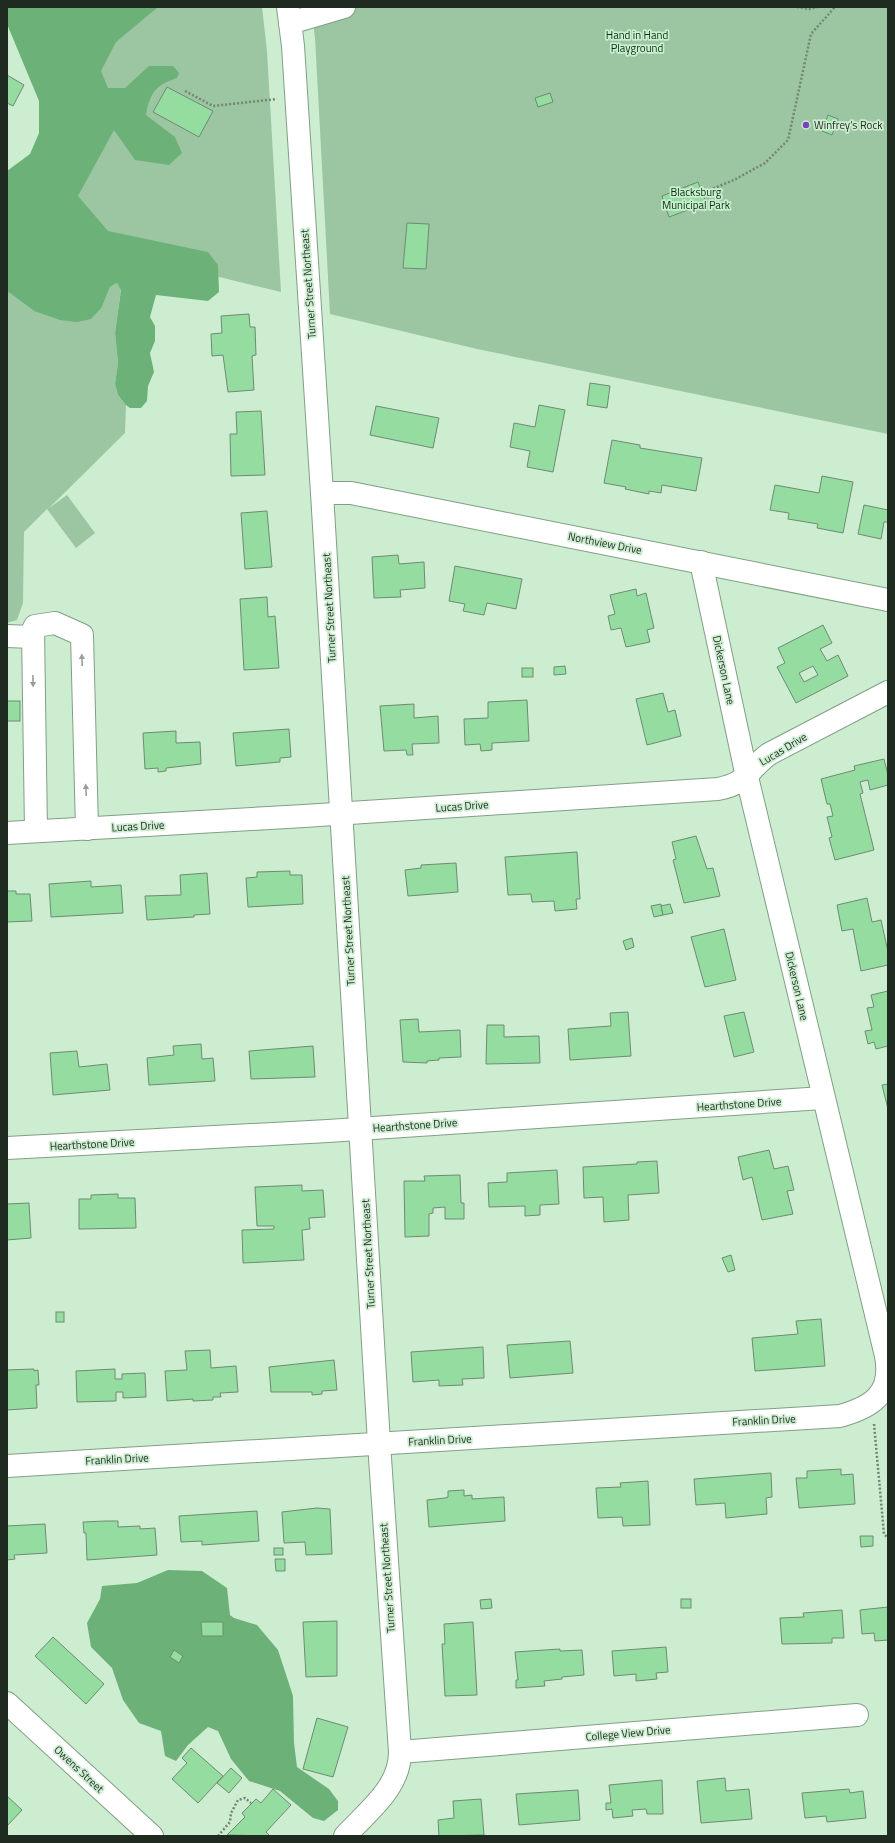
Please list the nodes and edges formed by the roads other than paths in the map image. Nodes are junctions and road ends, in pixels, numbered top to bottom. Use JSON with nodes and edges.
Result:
{"nodes":[{"id":1,"x":344,"y":7,"type":"edge"},
{"id":2,"x":289,"y":15,"type":"edge"},
{"id":3,"x":322,"y":493,"type":"junction"},
{"id":4,"x":701,"y":562,"type":"junction"},
{"id":5,"x":888,"y":600,"type":"edge"},
{"id":6,"x":7,"y":636,"type":"edge"},
{"id":7,"x":32,"y":637,"type":"junction"},
{"id":8,"x":888,"y":692,"type":"edge"},
{"id":9,"x":747,"y":777,"type":"junction"},
{"id":10,"x":341,"y":814,"type":"junction"},
{"id":11,"x":87,"y":828,"type":"junction"},
{"id":12,"x":36,"y":831,"type":"junction"},
{"id":13,"x":7,"y":833,"type":"edge"},
{"id":14,"x":823,"y":1098,"type":"junction"},
{"id":15,"x":360,"y":1129,"type":"junction"},
{"id":16,"x":7,"y":1148,"type":"edge"},
{"id":17,"x":871,"y":1404,"type":"joint"},
{"id":18,"x":379,"y":1443,"type":"junction"},
{"id":19,"x":7,"y":1466,"type":"edge"},
{"id":20,"x":7,"y":1703,"type":"edge"},
{"id":21,"x":857,"y":1715,"type":"dead end"},
{"id":22,"x":400,"y":1752,"type":"junction"},
{"id":23,"x":152,"y":1836,"type":"edge"},
{"id":24,"x":345,"y":1836,"type":"edge"}],
"edges":[{"from":1,"to":2,"type":"street"},
{"from":2,"to":3,"type":"street","name":"Turner Street Northeast"},
{"from":3,"to":4,"type":"street","name":"Northview Drive"},
{"from":3,"to":10,"type":"street","name":"Turner Street Northeast"},
{"from":4,"to":5,"type":"street","name":"Northview Drive"},
{"from":4,"to":9,"type":"street","name":"Dickerson Lane"},
{"from":6,"to":7,"type":"street"},
{"from":11,"to":7,"type":"street","one_way":true},
{"from":7,"to":12,"type":"street","one_way":true},
{"from":8,"to":9,"type":"street","name":"Lucas Drive"},
{"from":9,"to":10,"type":"street","name":"Lucas Drive"},
{"from":9,"to":14,"type":"street","name":"Dickerson Lane"},
{"from":10,"to":11,"type":"street","name":"Lucas Drive"},
{"from":10,"to":15,"type":"street","name":"Turner Street Northeast"},
{"from":11,"to":12,"type":"street","name":"Lucas Drive"},
{"from":12,"to":13,"type":"street","name":"Lucas Drive"},
{"from":14,"to":15,"type":"street","name":"Hearthstone Drive"},
{"from":14,"to":17,"type":"street","name":"Dickerson Lane"},
{"from":15,"to":16,"type":"street","name":"Hearthstone Drive"},
{"from":15,"to":18,"type":"street","name":"Turner Street Northeast"},
{"from":17,"to":18,"type":"street","name":"Franklin Drive"},
{"from":18,"to":19,"type":"street","name":"Franklin Drive"},
{"from":18,"to":22,"type":"street","name":"Turner Street Northeast"},
{"from":20,"to":23,"type":"street","name":"Owens Street"},
{"from":21,"to":22,"type":"street","name":"College View Drive"},
{"from":22,"to":24,"type":"street","name":"Turner Street Northeast"}]}
